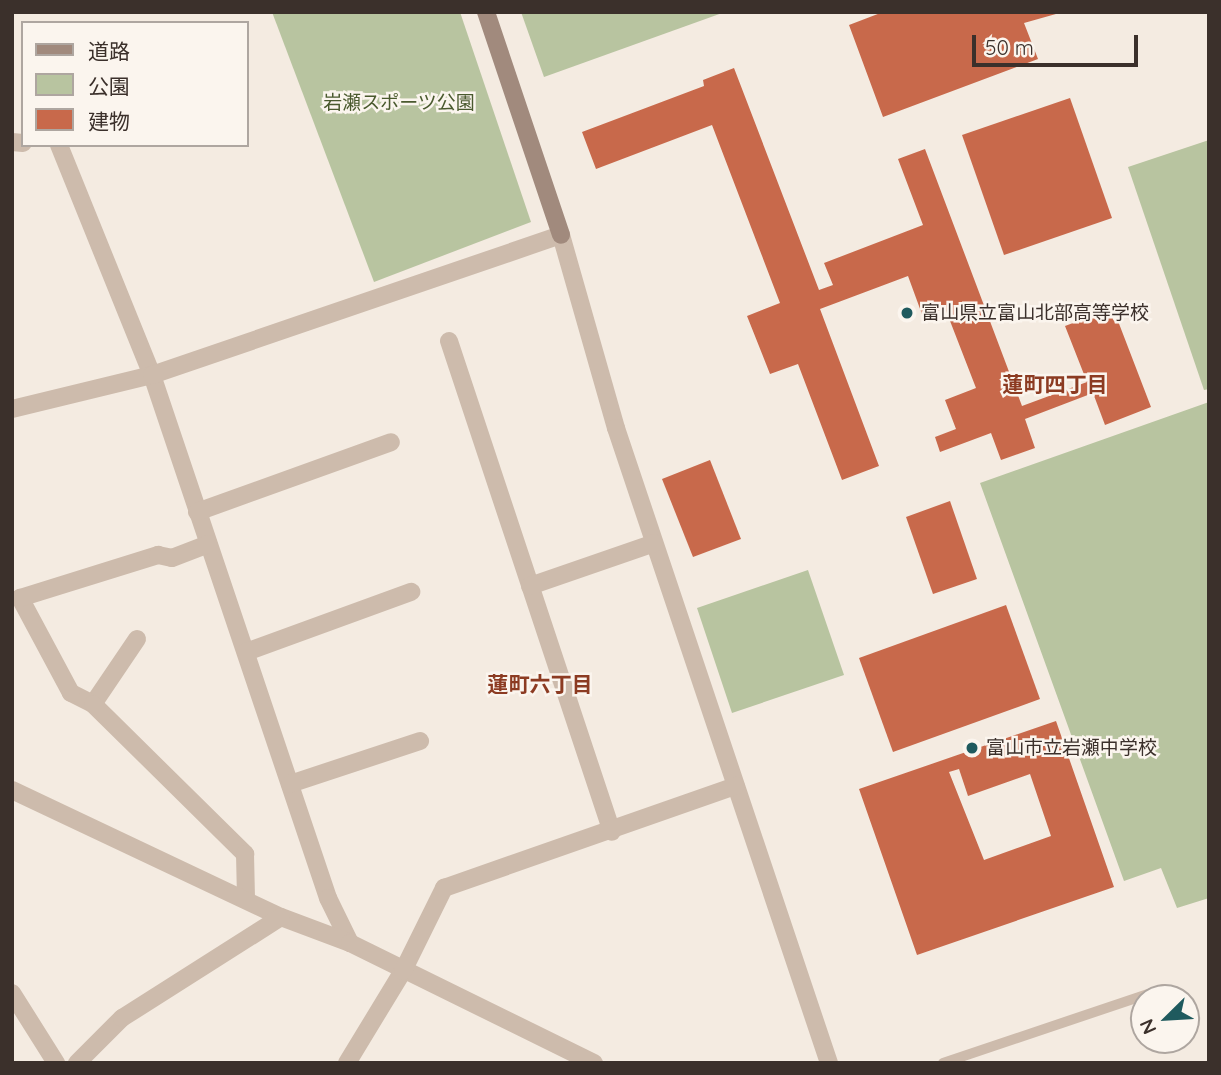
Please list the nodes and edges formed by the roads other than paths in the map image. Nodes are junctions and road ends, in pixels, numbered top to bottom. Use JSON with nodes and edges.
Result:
{"nodes":[{"id":1,"x":486,"y":12,"type":"edge"},
{"id":2,"x":60,"y":147,"type":"edge"},
{"id":3,"x":561,"y":235,"type":"junction"},
{"id":4,"x":449,"y":341,"type":"dead end"},
{"id":5,"x":152,"y":375,"type":"junction"},
{"id":6,"x":12,"y":409,"type":"edge"},
{"id":7,"x":391,"y":442,"type":"dead end"},
{"id":8,"x":197,"y":512,"type":"junction"},
{"id":9,"x":654,"y":543,"type":"junction"},
{"id":10,"x":208,"y":544,"type":"junction"},
{"id":11,"x":530,"y":586,"type":"junction"},
{"id":12,"x":411,"y":592,"type":"dead end"},
{"id":13,"x":137,"y":639,"type":"dead end"},
{"id":14,"x":246,"y":652,"type":"junction"},
{"id":15,"x":93,"y":704,"type":"junction"},
{"id":16,"x":420,"y":741,"type":"dead end"},
{"id":17,"x":290,"y":784,"type":"junction"},
{"id":18,"x":736,"y":786,"type":"junction"},
{"id":19,"x":12,"y":790,"type":"edge"},
{"id":20,"x":612,"y":832,"type":"junction"},
{"id":21,"x":246,"y":899,"type":"junction"},
{"id":22,"x":281,"y":917,"type":"junction"},
{"id":23,"x":351,"y":943,"type":"junction"},
{"id":24,"x":403,"y":971,"type":"junction"},
{"id":25,"x":12,"y":993,"type":"edge"},
{"id":26,"x":1130,"y":1000,"type":"edge"},
{"id":27,"x":56,"y":1063,"type":"edge"},
{"id":28,"x":77,"y":1063,"type":"edge"},
{"id":29,"x":347,"y":1063,"type":"edge"},
{"id":30,"x":594,"y":1063,"type":"edge"},
{"id":31,"x":830,"y":1063,"type":"edge"},
{"id":32,"x":943,"y":1063,"type":"edge"}],
"edges":[{"from":1,"to":3,"type":"street"},
{"from":2,"to":5,"type":"street"},
{"from":3,"to":5,"type":"street"},
{"from":3,"to":9,"type":"street"},
{"from":4,"to":11,"type":"street"},
{"from":5,"to":6,"type":"street"},
{"from":5,"to":8,"type":"street"},
{"from":7,"to":8,"type":"street"},
{"from":8,"to":10,"type":"street"},
{"from":9,"to":11,"type":"street"},
{"from":9,"to":18,"type":"street"},
{"from":10,"to":14,"type":"street"},
{"from":10,"to":15,"type":"street"},
{"from":11,"to":20,"type":"street"},
{"from":12,"to":14,"type":"street"},
{"from":13,"to":15,"type":"street"},
{"from":14,"to":17,"type":"street"},
{"from":15,"to":21,"type":"street"},
{"from":16,"to":17,"type":"street"},
{"from":17,"to":23,"type":"street"},
{"from":18,"to":20,"type":"street"},
{"from":18,"to":31,"type":"street"},
{"from":19,"to":21,"type":"street"},
{"from":20,"to":24,"type":"street"},
{"from":21,"to":22,"type":"street"},
{"from":22,"to":23,"type":"street"},
{"from":22,"to":28,"type":"street"},
{"from":23,"to":24,"type":"street"},
{"from":24,"to":29,"type":"street"},
{"from":24,"to":30,"type":"street"},
{"from":25,"to":27,"type":"street"},
{"from":26,"to":32,"type":"lane"}]}
